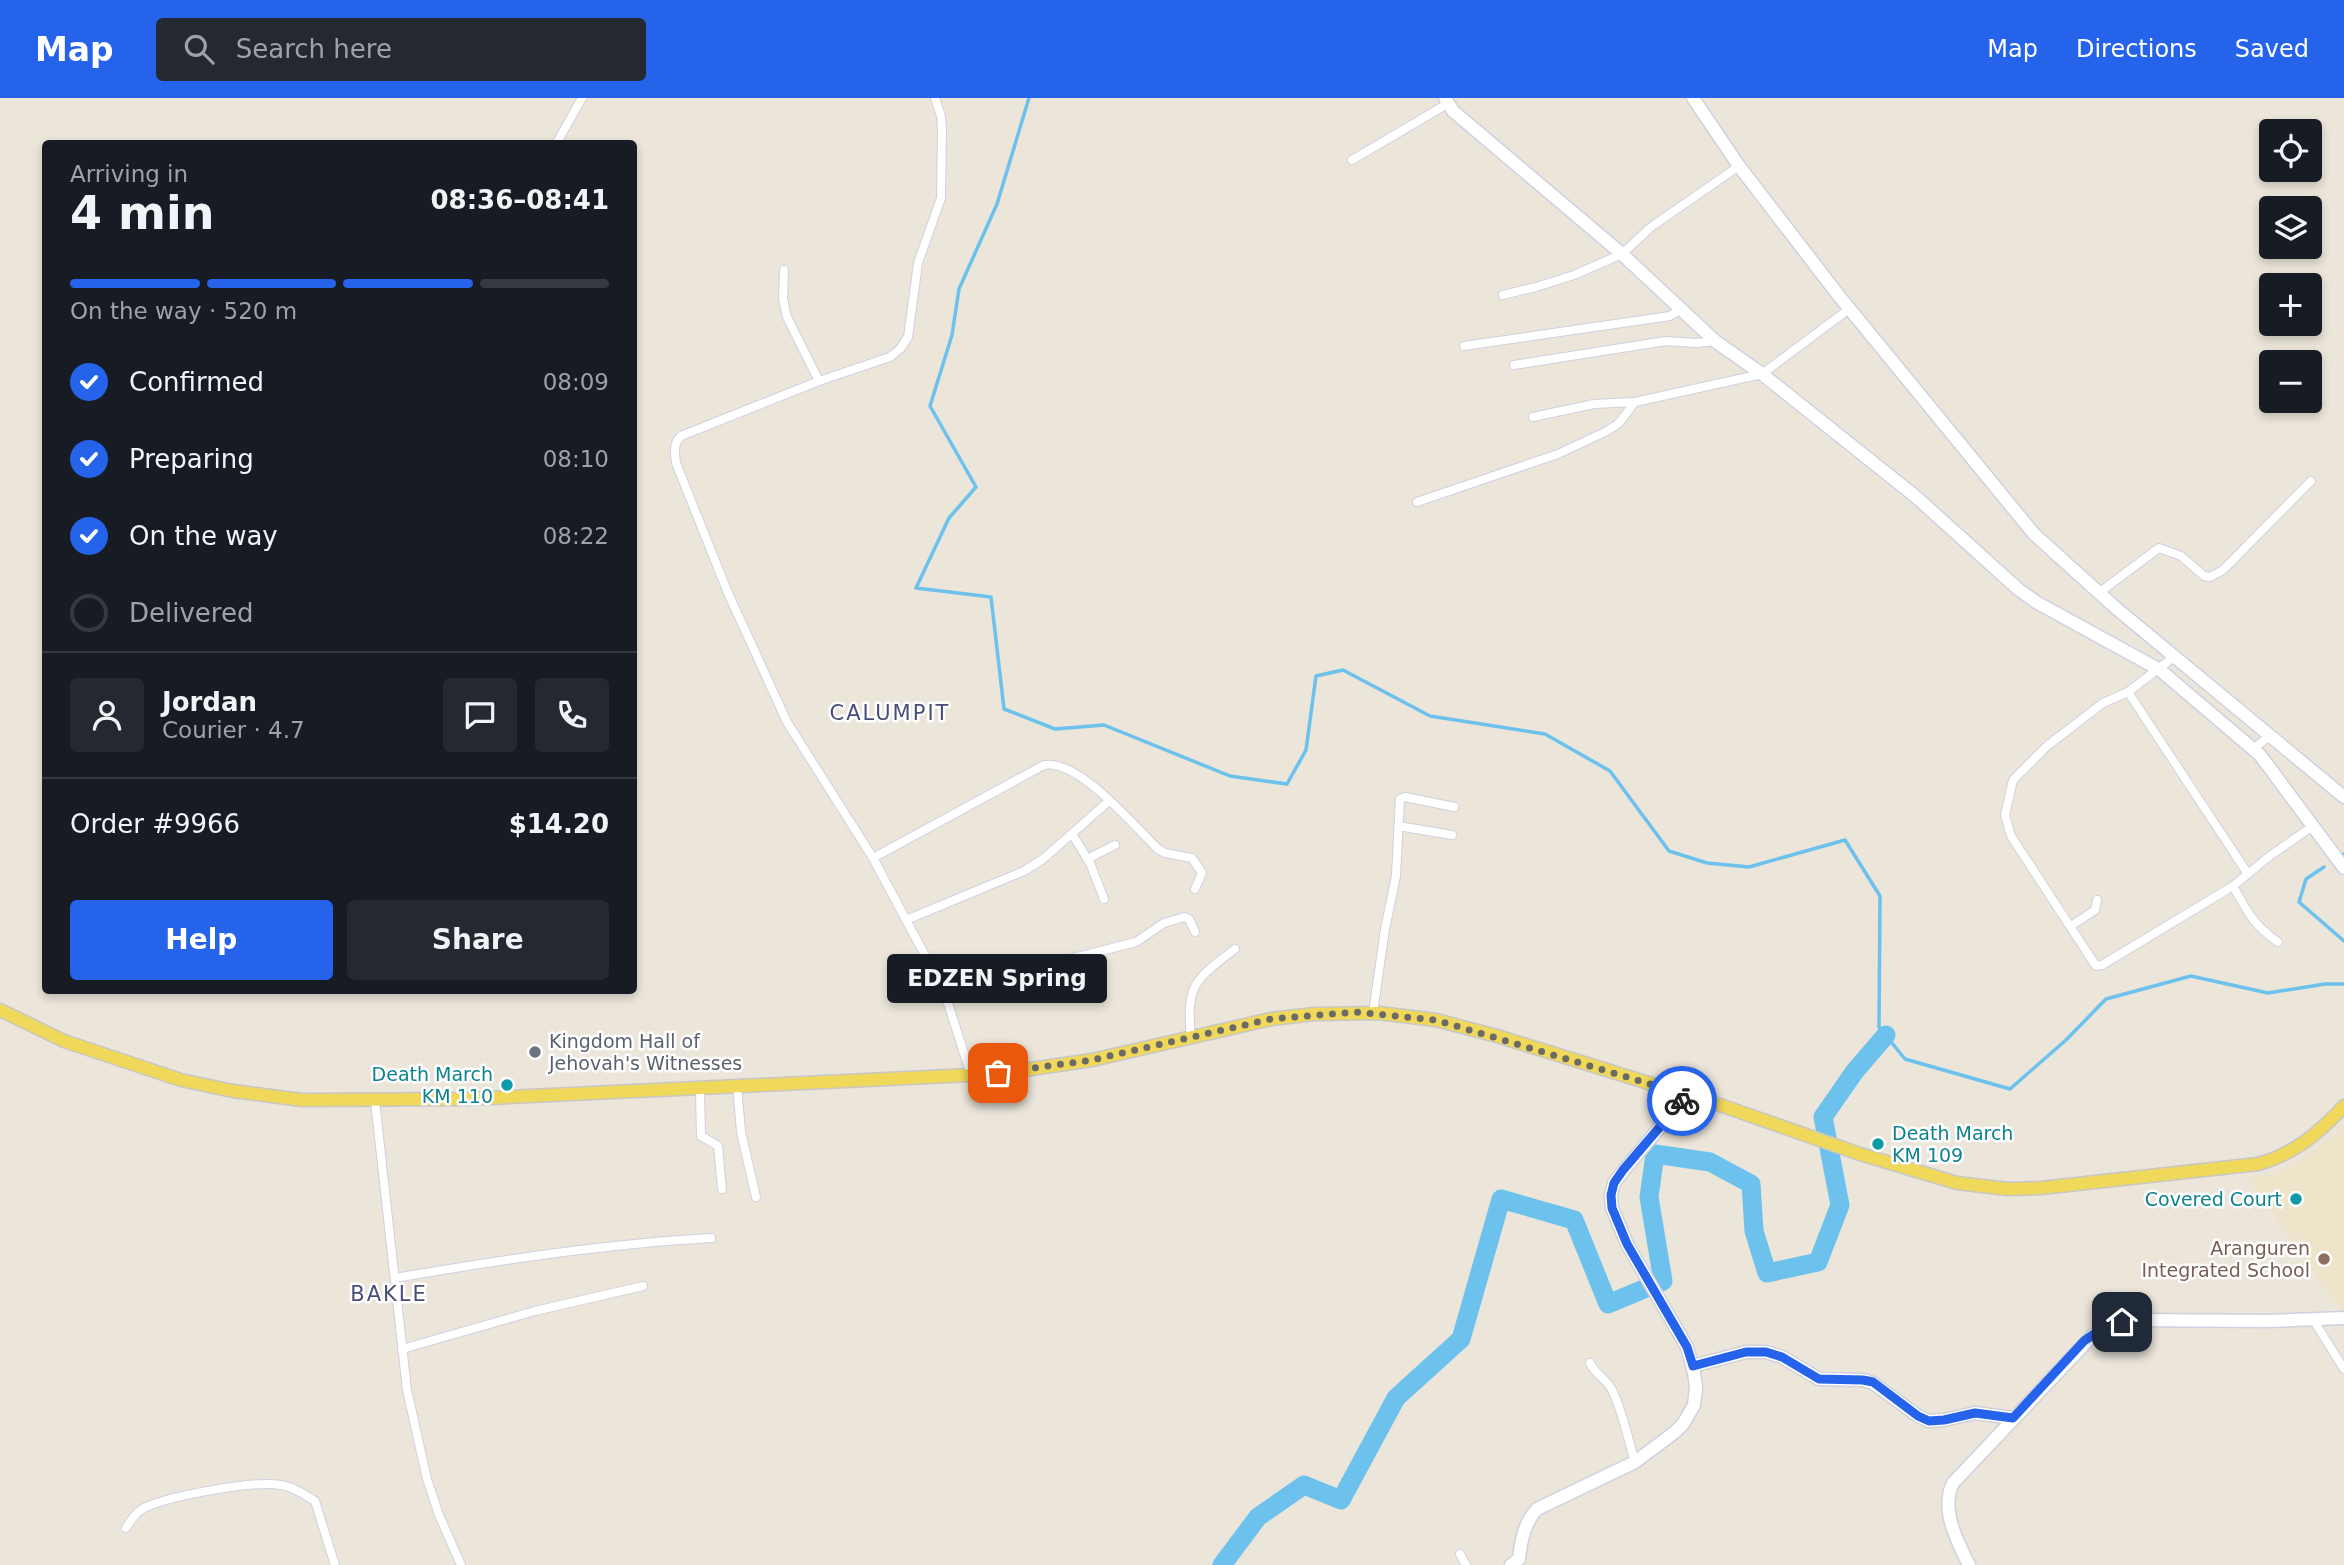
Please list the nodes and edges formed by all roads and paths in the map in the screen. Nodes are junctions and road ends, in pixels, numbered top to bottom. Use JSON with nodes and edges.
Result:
{"nodes":[{"id":1,"x":582,"y":98,"type":"edge"},
{"id":2,"x":935,"y":98,"type":"edge"},
{"id":3,"x":1693,"y":98,"type":"edge"},
{"id":4,"x":1446,"y":101,"type":"edge"},
{"id":5,"x":558,"y":140,"type":"edge"},
{"id":6,"x":1352,"y":160,"type":"dead end"},
{"id":7,"x":1739,"y":166,"type":"junction"},
{"id":8,"x":1622,"y":254,"type":"junction"},
{"id":9,"x":785,"y":270,"type":"dead end"},
{"id":10,"x":1503,"y":295,"type":"dead end"},
{"id":11,"x":1681,"y":309,"type":"junction"},
{"id":12,"x":1849,"y":309,"type":"junction"},
{"id":13,"x":1715,"y":341,"type":"junction"},
{"id":14,"x":1464,"y":346,"type":"dead end"},
{"id":15,"x":1514,"y":365,"type":"dead end"},
{"id":16,"x":1762,"y":374,"type":"junction"},
{"id":17,"x":819,"y":381,"type":"junction"},
{"id":18,"x":1635,"y":402,"type":"junction"},
{"id":19,"x":1533,"y":417,"type":"dead end"},
{"id":20,"x":2311,"y":481,"type":"dead end"},
{"id":21,"x":1417,"y":502,"type":"dead end"},
{"id":22,"x":2100,"y":592,"type":"junction"},
{"id":23,"x":2175,"y":656,"type":"junction"},
{"id":24,"x":2160,"y":670,"type":"junction"},
{"id":25,"x":2128,"y":692,"type":"junction"},
{"id":26,"x":2272,"y":735,"type":"junction"},
{"id":27,"x":2253,"y":749,"type":"junction"},
{"id":28,"x":2344,"y":797,"type":"edge"},
{"id":29,"x":1109,"y":802,"type":"junction"},
{"id":30,"x":1454,"y":807,"type":"dead end"},
{"id":31,"x":1398,"y":826,"type":"junction"},
{"id":32,"x":2313,"y":826,"type":"junction"},
{"id":33,"x":1072,"y":834,"type":"junction"},
{"id":34,"x":1452,"y":835,"type":"dead end"},
{"id":35,"x":1115,"y":845,"type":"dead end"},
{"id":36,"x":873,"y":858,"type":"junction"},
{"id":37,"x":1087,"y":859,"type":"junction"},
{"id":38,"x":2344,"y":868,"type":"edge"},
{"id":39,"x":2248,"y":874,"type":"junction"},
{"id":40,"x":2233,"y":886,"type":"junction"},
{"id":41,"x":1195,"y":890,"type":"dead end"},
{"id":42,"x":1104,"y":899,"type":"dead end"},
{"id":43,"x":2097,"y":900,"type":"dead end"},
{"id":44,"x":906,"y":920,"type":"junction"},
{"id":45,"x":2071,"y":926,"type":"junction"},
{"id":46,"x":1195,"y":932,"type":"dead end"},
{"id":47,"x":2278,"y":942,"type":"dead end"},
{"id":48,"x":1235,"y":949,"type":"dead end"},
{"id":49,"x":944,"y":991,"type":"junction"},
{"id":50,"x":0,"y":1010,"type":"edge"},
{"id":51,"x":1373,"y":1013,"type":"junction"},
{"id":52,"x":1191,"y":1038,"type":"junction"},
{"id":53,"x":971,"y":1075,"type":"junction"},
{"id":54,"x":737,"y":1086,"type":"junction"},
{"id":55,"x":700,"y":1088,"type":"junction"},
{"id":56,"x":1687,"y":1095,"type":"junction"},
{"id":57,"x":374,"y":1101,"type":"junction"},
{"id":58,"x":2344,"y":1106,"type":"edge"},
{"id":59,"x":722,"y":1189,"type":"dead end"},
{"id":60,"x":757,"y":1197,"type":"dead end"},
{"id":61,"x":711,"y":1238,"type":"dead end"},
{"id":62,"x":395,"y":1278,"type":"junction"},
{"id":63,"x":643,"y":1286,"type":"dead end"},
{"id":64,"x":2344,"y":1318,"type":"edge"},
{"id":65,"x":2314,"y":1321,"type":"junction"},
{"id":66,"x":402,"y":1349,"type":"junction"},
{"id":67,"x":1590,"y":1363,"type":"dead end"},
{"id":68,"x":1693,"y":1366,"type":"junction"},
{"id":69,"x":2344,"y":1369,"type":"edge"},
{"id":70,"x":2013,"y":1418,"type":"junction"},
{"id":71,"x":1634,"y":1462,"type":"junction"},
{"id":72,"x":126,"y":1528,"type":"dead end"},
{"id":73,"x":1460,"y":1554,"type":"dead end"},
{"id":74,"x":1517,"y":1563,"type":"edge"},
{"id":75,"x":335,"y":1565,"type":"edge"},
{"id":76,"x":461,"y":1565,"type":"edge"},
{"id":77,"x":1466,"y":1565,"type":"edge"},
{"id":78,"x":1969,"y":1565,"type":"edge"}],
"edges":[{"from":1,"to":5,"type":"street"},
{"from":2,"to":17,"type":"street"},
{"from":3,"to":7,"type":"street"},
{"from":4,"to":6,"type":"street"},
{"from":4,"to":8,"type":"street"},
{"from":7,"to":8,"type":"street"},
{"from":7,"to":12,"type":"street"},
{"from":8,"to":10,"type":"street"},
{"from":8,"to":11,"type":"street"},
{"from":9,"to":17,"type":"street"},
{"from":11,"to":13,"type":"street"},
{"from":11,"to":14,"type":"street"},
{"from":12,"to":16,"type":"street"},
{"from":12,"to":22,"type":"street"},
{"from":13,"to":15,"type":"street"},
{"from":13,"to":16,"type":"street"},
{"from":16,"to":18,"type":"street"},
{"from":16,"to":24,"type":"street"},
{"from":17,"to":36,"type":"street"},
{"from":18,"to":19,"type":"street"},
{"from":18,"to":21,"type":"street"},
{"from":20,"to":22,"type":"street"},
{"from":22,"to":23,"type":"street"},
{"from":23,"to":24,"type":"street"},
{"from":23,"to":26,"type":"street"},
{"from":24,"to":25,"type":"street"},
{"from":24,"to":27,"type":"street"},
{"from":25,"to":39,"type":"street"},
{"from":25,"to":45,"type":"street"},
{"from":26,"to":27,"type":"street"},
{"from":26,"to":28,"type":"street"},
{"from":27,"to":32,"type":"street"},
{"from":29,"to":33,"type":"street"},
{"from":29,"to":36,"type":"street"},
{"from":29,"to":41,"type":"street"},
{"from":30,"to":31,"type":"street"},
{"from":31,"to":34,"type":"street"},
{"from":31,"to":51,"type":"street"},
{"from":32,"to":38,"type":"street"},
{"from":32,"to":39,"type":"street"},
{"from":33,"to":37,"type":"street"},
{"from":33,"to":44,"type":"street"},
{"from":35,"to":37,"type":"street"},
{"from":36,"to":44,"type":"street"},
{"from":37,"to":42,"type":"street"},
{"from":39,"to":40,"type":"street"},
{"from":40,"to":45,"type":"street"},
{"from":40,"to":47,"type":"street"},
{"from":43,"to":45,"type":"street"},
{"from":44,"to":49,"type":"street"},
{"from":46,"to":49,"type":"street"},
{"from":48,"to":52,"type":"street"},
{"from":49,"to":53,"type":"street"},
{"from":50,"to":57,"type":"main road"},
{"from":51,"to":52,"type":"main road"},
{"from":51,"to":56,"type":"main road"},
{"from":52,"to":53,"type":"main road"},
{"from":53,"to":54,"type":"main road"},
{"from":54,"to":55,"type":"main road"},
{"from":54,"to":60,"type":"street"},
{"from":55,"to":57,"type":"main road"},
{"from":55,"to":59,"type":"street"},
{"from":56,"to":58,"type":"main road"},
{"from":56,"to":68,"type":"street"},
{"from":57,"to":62,"type":"street"},
{"from":61,"to":62,"type":"street"},
{"from":62,"to":66,"type":"street"},
{"from":63,"to":66,"type":"street"},
{"from":64,"to":65,"type":"street"},
{"from":65,"to":69,"type":"street"},
{"from":65,"to":70,"type":"street"},
{"from":66,"to":76,"type":"street"},
{"from":67,"to":71,"type":"street"},
{"from":68,"to":70,"type":"street"},
{"from":68,"to":71,"type":"street"},
{"from":70,"to":78,"type":"street"},
{"from":71,"to":74,"type":"street"},
{"from":72,"to":75,"type":"street"},
{"from":73,"to":77,"type":"street"}]}
